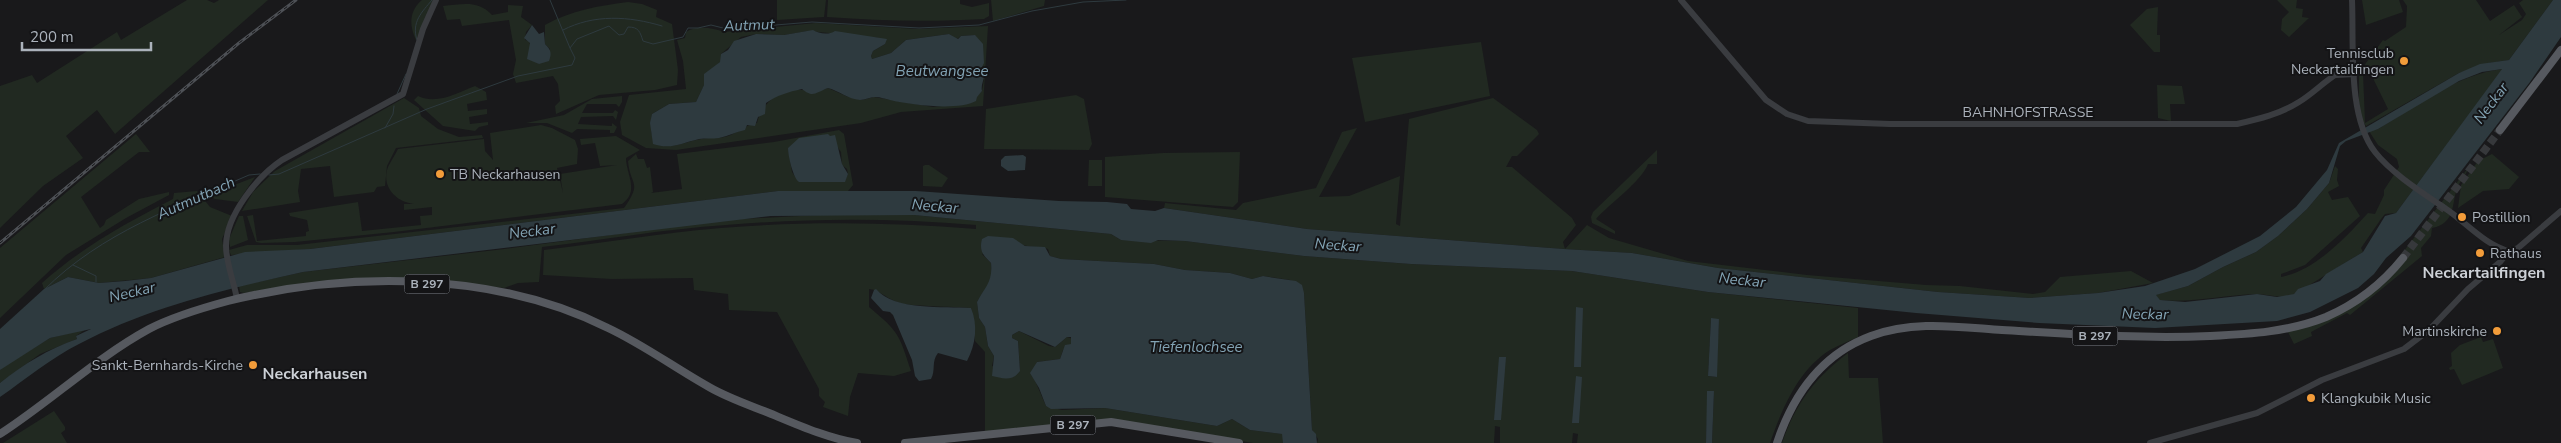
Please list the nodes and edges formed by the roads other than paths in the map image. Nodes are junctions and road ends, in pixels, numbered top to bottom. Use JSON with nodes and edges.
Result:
{"nodes":[{"id":1,"x":436,"y":0,"type":"edge"},
{"id":2,"x":1681,"y":0,"type":"edge"},
{"id":3,"x":2352,"y":0,"type":"edge"},
{"id":4,"x":2561,"y":50,"type":"edge"},
{"id":5,"x":2354,"y":67,"type":"junction"},
{"id":6,"x":2355,"y":74,"type":"junction"},
{"id":7,"x":2336,"y":76,"type":"junction"},
{"id":8,"x":2500,"y":130,"type":"tunnel mouth"},
{"id":9,"x":2561,"y":211,"type":"edge"},
{"id":10,"x":2508,"y":251,"type":"junction"},
{"id":11,"x":2403,"y":258,"type":"tunnel mouth"},
{"id":12,"x":236,"y":295,"type":"junction"},
{"id":13,"x":0,"y":434,"type":"edge"},
{"id":14,"x":857,"y":443,"type":"edge"},
{"id":15,"x":905,"y":443,"type":"edge"},
{"id":16,"x":1239,"y":443,"type":"edge"},
{"id":17,"x":1777,"y":443,"type":"edge"},
{"id":18,"x":2150,"y":443,"type":"edge"}],
"edges":[{"from":1,"to":12,"type":"street"},
{"from":2,"to":7,"type":"street","name":"BAHNHOFSTRASSE"},
{"from":3,"to":5,"type":"street"},
{"from":4,"to":8,"type":"main road"},
{"from":5,"to":6,"type":"street"},
{"from":5,"to":7,"type":"street","name":"BAHNHOFSTRASSE"},
{"from":6,"to":7,"type":"street","name":"BAHNHOFSTRASSE"},
{"from":6,"to":10,"type":"street"},
{"from":9,"to":10,"type":"street"},
{"from":10,"to":18,"type":"street"},
{"from":11,"to":17,"type":"main road","number":"B 297"},
{"from":12,"to":13,"type":"main road","number":"B 297"},
{"from":12,"to":14,"type":"main road","number":"B 297"},
{"from":15,"to":16,"type":"main road","number":"B 297"}]}
